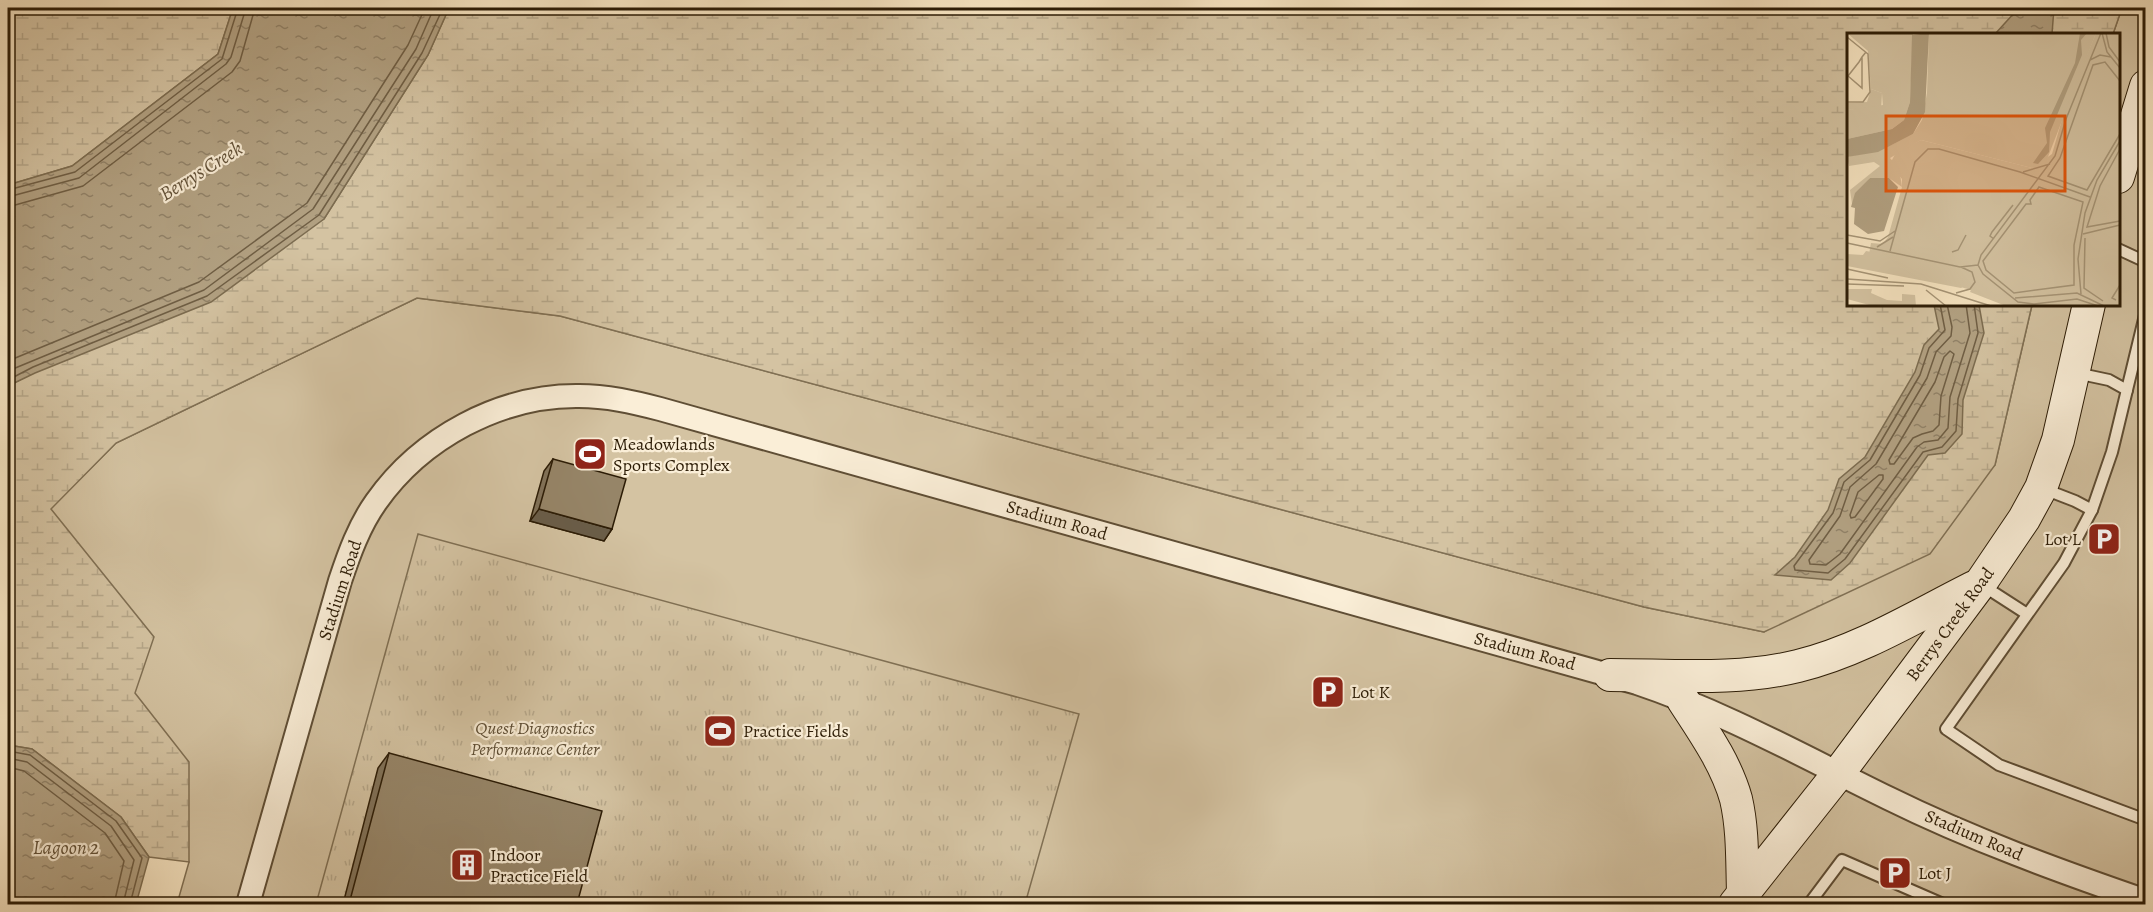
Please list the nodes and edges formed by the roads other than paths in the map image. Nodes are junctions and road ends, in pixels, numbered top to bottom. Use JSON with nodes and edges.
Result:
{"nodes":[{"id":1,"x":2145,"y":86,"type":"edge"},
{"id":2,"x":2120,"y":170,"type":"edge"},
{"id":3,"x":2120,"y":250,"type":"edge"},
{"id":4,"x":2145,"y":262,"type":"edge"},
{"id":5,"x":2089,"y":306,"type":"edge"},
{"id":6,"x":2145,"y":311,"type":"edge"},
{"id":7,"x":2074,"y":373,"type":"junction"},
{"id":8,"x":2127,"y":390,"type":"junction"},
{"id":9,"x":2041,"y":488,"type":"junction"},
{"id":10,"x":2092,"y":510,"type":"junction"},
{"id":11,"x":1980,"y":584,"type":"junction"},
{"id":12,"x":2027,"y":614,"type":"junction"},
{"id":13,"x":1610,"y":675,"type":"junction"},
{"id":14,"x":1683,"y":700,"type":"junction"},
{"id":15,"x":1838,"y":774,"type":"junction"},
{"id":16,"x":2145,"y":820,"type":"edge"},
{"id":17,"x":1739,"y":898,"type":"edge"},
{"id":18,"x":2131,"y":900,"type":"edge"},
{"id":19,"x":248,"y":904,"type":"edge"},
{"id":20,"x":1809,"y":904,"type":"edge"},
{"id":21,"x":1943,"y":904,"type":"edge"}],
"edges":[{"from":1,"to":2,"type":"street"},
{"from":3,"to":4,"type":"lane"},
{"from":5,"to":7,"type":"street","name":"Berrys Creek Road"},
{"from":6,"to":8,"type":"lane"},
{"from":7,"to":8,"type":"lane"},
{"from":7,"to":9,"type":"street","name":"Berrys Creek Road"},
{"from":8,"to":10,"type":"lane"},
{"from":9,"to":10,"type":"lane"},
{"from":9,"to":11,"type":"street","name":"Berrys Creek Road"},
{"from":10,"to":12,"type":"lane"},
{"from":11,"to":12,"type":"lane"},
{"from":11,"to":13,"type":"street"},
{"from":11,"to":15,"type":"street","name":"Berrys Creek Road"},
{"from":12,"to":16,"type":"lane"},
{"from":13,"to":14,"type":"street","name":"Stadium Road"},
{"from":13,"to":19,"type":"street","name":"Stadium Road"},
{"from":14,"to":15,"type":"street","name":"Stadium Road"},
{"from":14,"to":17,"type":"street"},
{"from":15,"to":17,"type":"street","name":"Berrys Creek Road"},
{"from":15,"to":18,"type":"street","name":"Stadium Road"},
{"from":20,"to":21,"type":"lane"}]}
